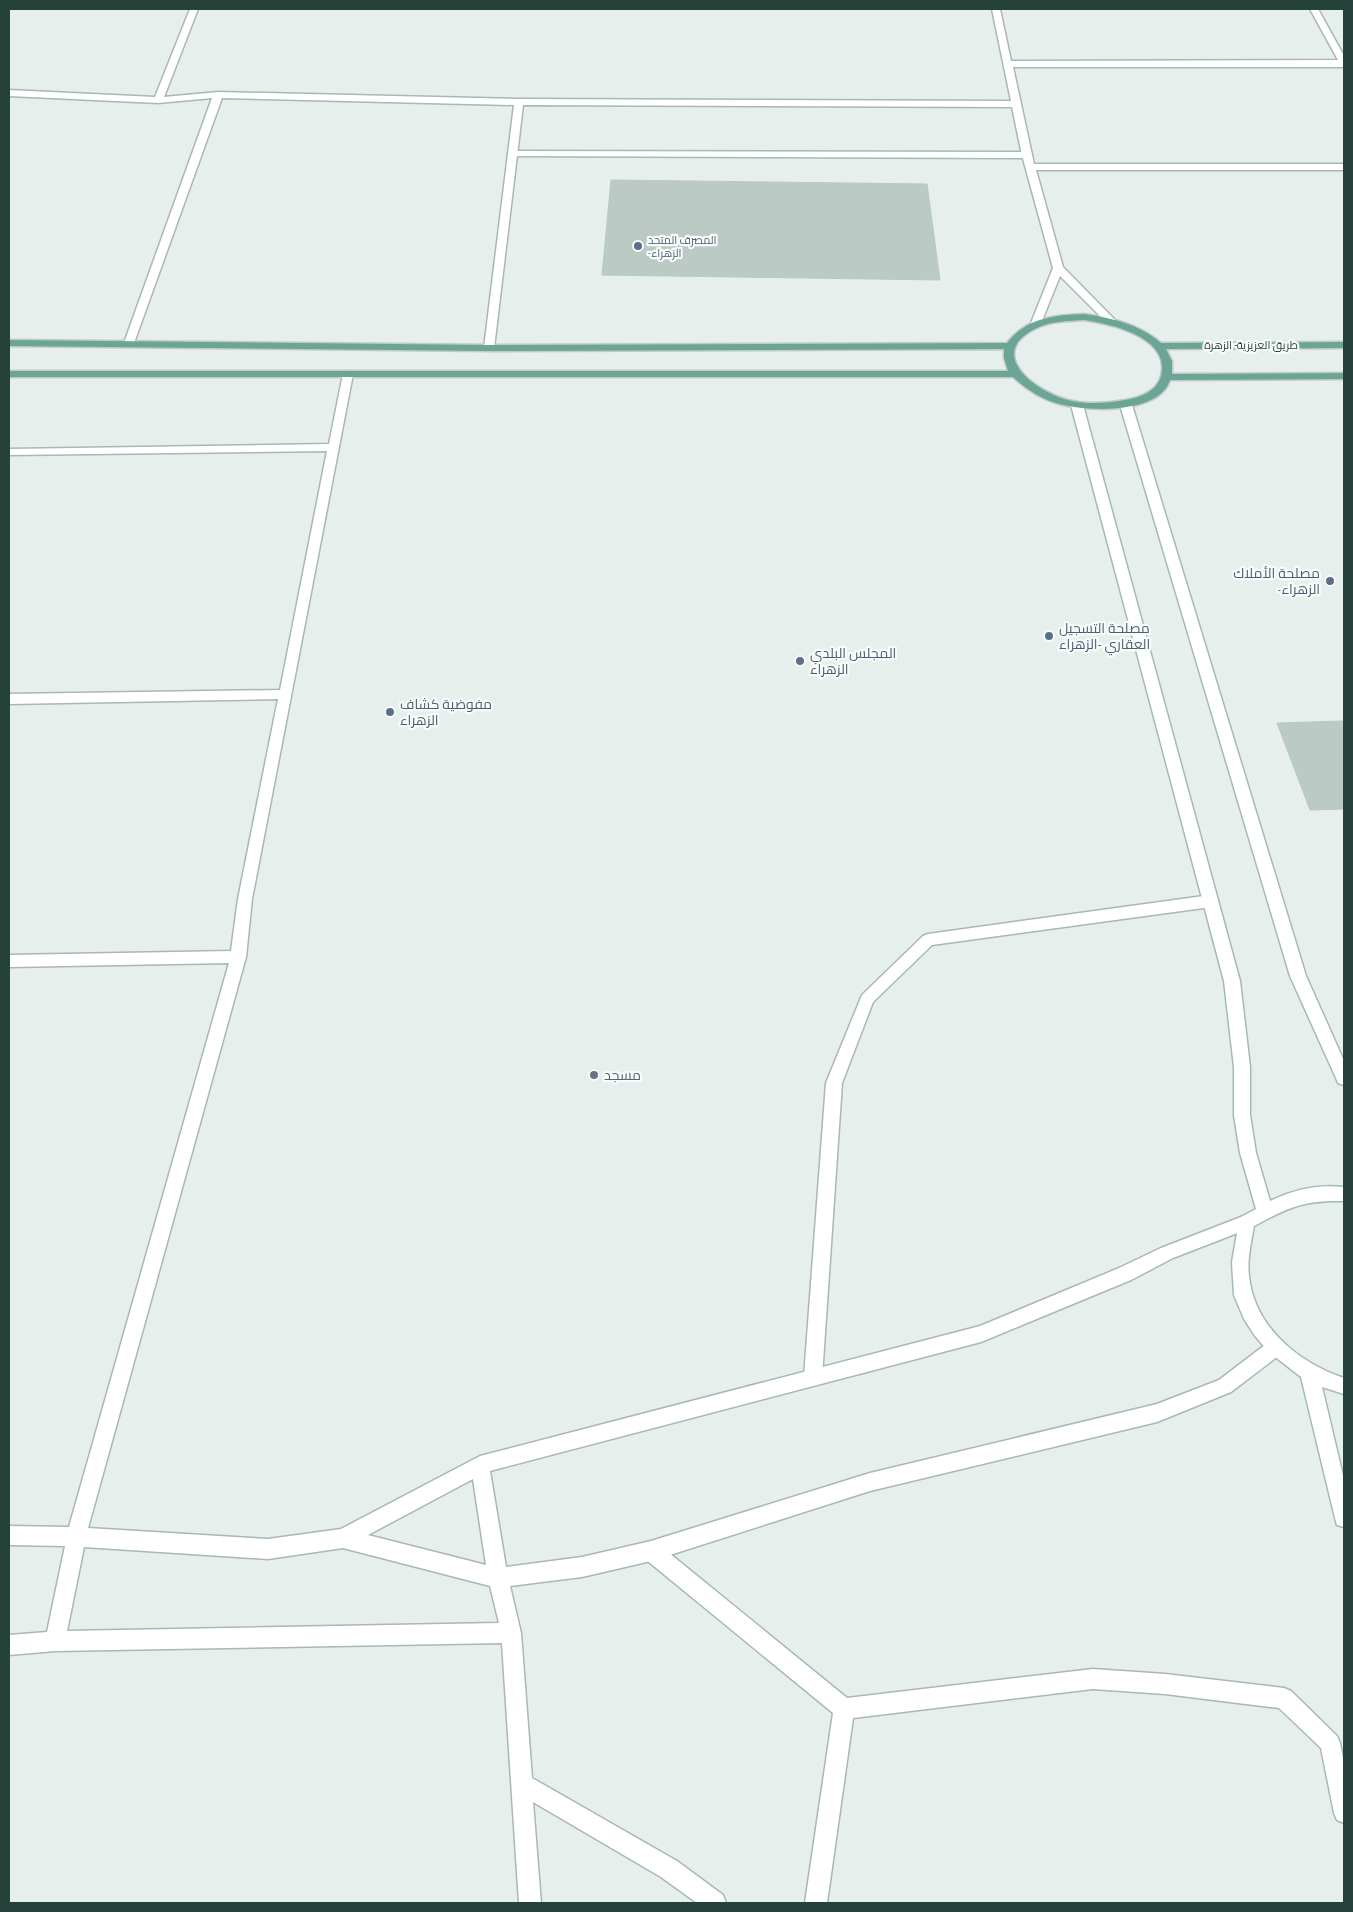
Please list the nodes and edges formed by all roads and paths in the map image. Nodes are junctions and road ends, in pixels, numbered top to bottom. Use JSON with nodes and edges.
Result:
{"nodes":[{"id":1,"x":194,"y":9,"type":"edge"},
{"id":2,"x":996,"y":9,"type":"edge"},
{"id":3,"x":1314,"y":9,"type":"edge"},
{"id":4,"x":1009,"y":64,"type":"junction"},
{"id":5,"x":1344,"y":64,"type":"edge"},
{"id":6,"x":9,"y":93,"type":"edge"},
{"id":7,"x":218,"y":95,"type":"junction"},
{"id":8,"x":158,"y":100,"type":"junction"},
{"id":9,"x":519,"y":102,"type":"junction"},
{"id":10,"x":1018,"y":104,"type":"junction"},
{"id":11,"x":513,"y":154,"type":"junction"},
{"id":12,"x":1027,"y":155,"type":"junction"},
{"id":13,"x":1032,"y":167,"type":"junction"},
{"id":14,"x":1344,"y":167,"type":"edge"},
{"id":15,"x":1058,"y":268,"type":"junction"},
{"id":16,"x":1110,"y":320,"type":"junction"},
{"id":17,"x":1036,"y":323,"type":"junction"},
{"id":18,"x":9,"y":343,"type":"edge"},
{"id":19,"x":129,"y":343,"type":"junction"},
{"id":20,"x":1344,"y":345,"type":"edge"},
{"id":21,"x":1010,"y":346,"type":"junction"},
{"id":22,"x":1158,"y":346,"type":"junction"},
{"id":23,"x":489,"y":348,"type":"junction"},
{"id":24,"x":9,"y":374,"type":"edge"},
{"id":25,"x":348,"y":374,"type":"junction"},
{"id":26,"x":1015,"y":374,"type":"junction"},
{"id":27,"x":1344,"y":376,"type":"edge"},
{"id":28,"x":1167,"y":377,"type":"junction"},
{"id":29,"x":1078,"y":405,"type":"junction"},
{"id":30,"x":1126,"y":405,"type":"junction"},
{"id":31,"x":333,"y":447,"type":"junction"},
{"id":32,"x":9,"y":452,"type":"edge"},
{"id":33,"x":284,"y":694,"type":"junction"},
{"id":34,"x":9,"y":699,"type":"edge"},
{"id":35,"x":1211,"y":901,"type":"junction"},
{"id":36,"x":238,"y":957,"type":"junction"},
{"id":37,"x":9,"y":961,"type":"edge"},
{"id":38,"x":1344,"y":1078,"type":"edge"},
{"id":39,"x":1344,"y":1194,"type":"edge"},
{"id":40,"x":1265,"y":1212,"type":"junction"},
{"id":41,"x":1247,"y":1222,"type":"junction"},
{"id":42,"x":1276,"y":1347,"type":"junction"},
{"id":43,"x":1309,"y":1372,"type":"junction"},
{"id":44,"x":813,"y":1377,"type":"junction"},
{"id":45,"x":1344,"y":1386,"type":"edge"},
{"id":46,"x":480,"y":1465,"type":"junction"},
{"id":47,"x":1344,"y":1518,"type":"edge"},
{"id":48,"x":9,"y":1535,"type":"edge"},
{"id":49,"x":76,"y":1537,"type":"junction"},
{"id":50,"x":343,"y":1538,"type":"junction"},
{"id":51,"x":652,"y":1551,"type":"junction"},
{"id":52,"x":498,"y":1578,"type":"junction"},
{"id":53,"x":511,"y":1633,"type":"junction"},
{"id":54,"x":55,"y":1641,"type":"junction"},
{"id":55,"x":9,"y":1645,"type":"edge"},
{"id":56,"x":844,"y":1709,"type":"junction"},
{"id":57,"x":522,"y":1784,"type":"junction"},
{"id":58,"x":1344,"y":1813,"type":"edge"},
{"id":59,"x":530,"y":1903,"type":"edge"},
{"id":60,"x":715,"y":1903,"type":"edge"},
{"id":61,"x":816,"y":1903,"type":"edge"}],
"edges":[{"from":1,"to":8,"type":"street"},
{"from":2,"to":4,"type":"street"},
{"from":3,"to":5,"type":"street"},
{"from":4,"to":5,"type":"street"},
{"from":4,"to":10,"type":"street"},
{"from":6,"to":8,"type":"street"},
{"from":7,"to":8,"type":"street"},
{"from":7,"to":9,"type":"street"},
{"from":7,"to":19,"type":"street"},
{"from":9,"to":10,"type":"street"},
{"from":9,"to":11,"type":"street"},
{"from":10,"to":12,"type":"street"},
{"from":11,"to":12,"type":"street"},
{"from":11,"to":23,"type":"street"},
{"from":12,"to":13,"type":"street"},
{"from":13,"to":14,"type":"street"},
{"from":13,"to":15,"type":"street"},
{"from":15,"to":16,"type":"street"},
{"from":15,"to":17,"type":"street"},
{"from":16,"to":17,"type":"main road"},
{"from":16,"to":22,"type":"main road"},
{"from":17,"to":21,"type":"main road"},
{"from":18,"to":19,"type":"main road"},
{"from":19,"to":23,"type":"main road"},
{"from":20,"to":22,"type":"main road","name":"طريق العزيزية- الزهرة"},
{"from":21,"to":23,"type":"main road"},
{"from":21,"to":26,"type":"main road"},
{"from":22,"to":28,"type":"main road"},
{"from":24,"to":25,"type":"main road"},
{"from":25,"to":26,"type":"main road"},
{"from":25,"to":31,"type":"street"},
{"from":26,"to":29,"type":"main road"},
{"from":27,"to":28,"type":"main road"},
{"from":28,"to":30,"type":"main road"},
{"from":29,"to":30,"type":"main road"},
{"from":29,"to":35,"type":"street"},
{"from":30,"to":38,"type":"street"},
{"from":31,"to":32,"type":"street"},
{"from":31,"to":33,"type":"street"},
{"from":33,"to":34,"type":"street"},
{"from":33,"to":36,"type":"street"},
{"from":35,"to":40,"type":"street"},
{"from":35,"to":44,"type":"street"},
{"from":36,"to":37,"type":"street"},
{"from":36,"to":49,"type":"street"},
{"from":39,"to":40,"type":"street"},
{"from":40,"to":41,"type":"street"},
{"from":41,"to":42,"type":"street"},
{"from":41,"to":44,"type":"street"},
{"from":42,"to":43,"type":"street"},
{"from":42,"to":51,"type":"street"},
{"from":43,"to":45,"type":"street"},
{"from":43,"to":47,"type":"street"},
{"from":44,"to":46,"type":"street"},
{"from":46,"to":50,"type":"street"},
{"from":46,"to":52,"type":"street"},
{"from":48,"to":49,"type":"street"},
{"from":49,"to":50,"type":"street"},
{"from":49,"to":54,"type":"street"},
{"from":50,"to":52,"type":"street"},
{"from":51,"to":52,"type":"street"},
{"from":51,"to":56,"type":"street"},
{"from":52,"to":53,"type":"street"},
{"from":53,"to":54,"type":"street"},
{"from":53,"to":57,"type":"street"},
{"from":54,"to":55,"type":"street"},
{"from":56,"to":58,"type":"street"},
{"from":56,"to":61,"type":"street"},
{"from":57,"to":59,"type":"street"},
{"from":57,"to":60,"type":"street"}]}
